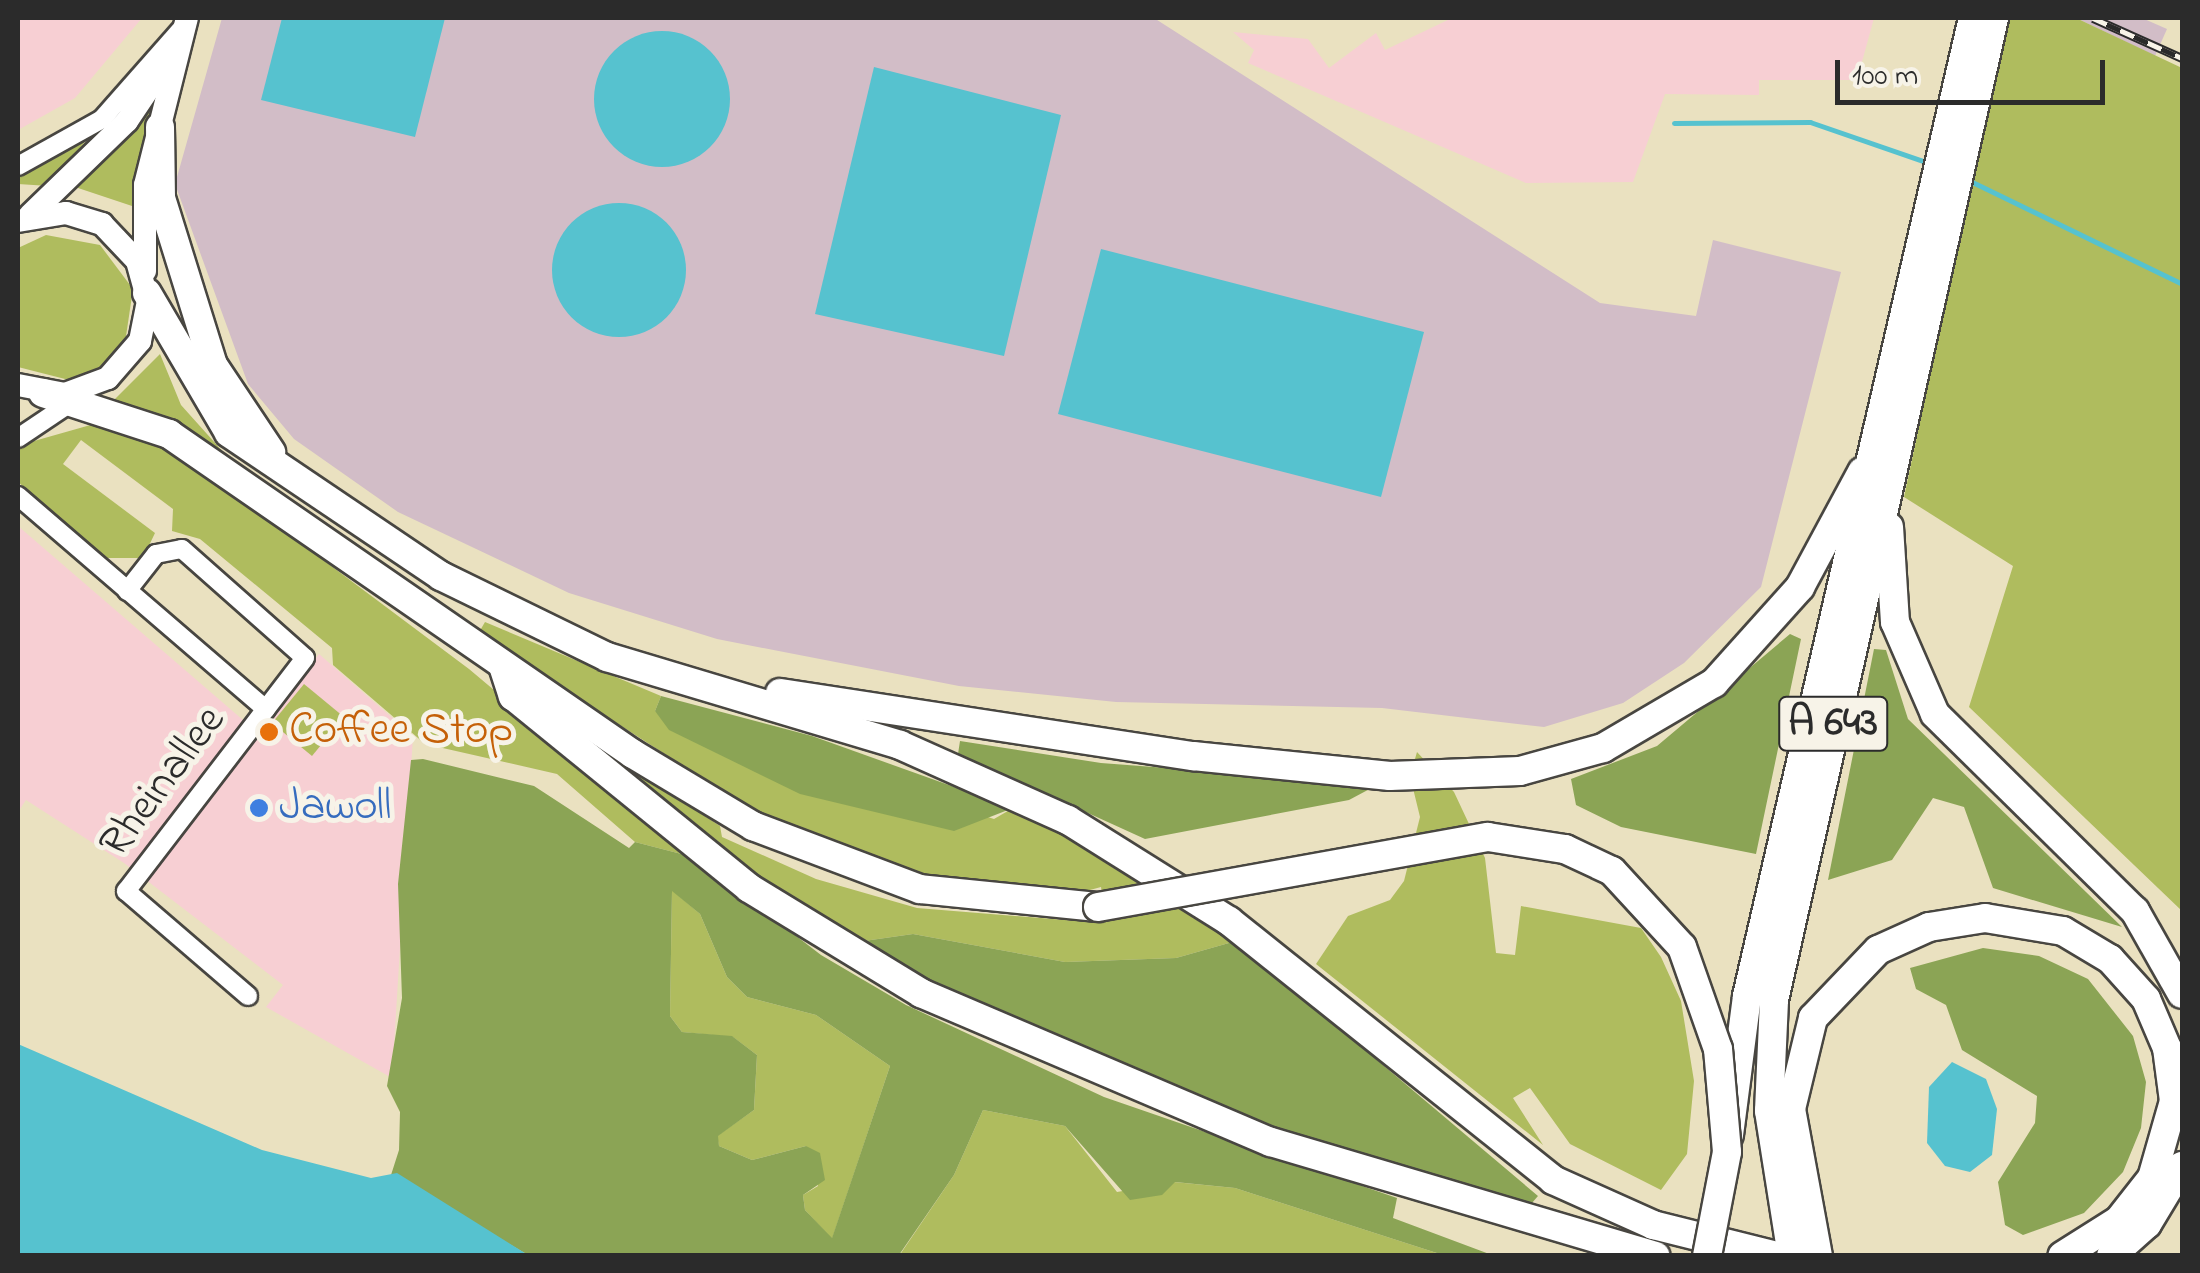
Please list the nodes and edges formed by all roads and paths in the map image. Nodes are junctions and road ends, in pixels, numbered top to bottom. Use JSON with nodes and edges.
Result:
{"nodes":[{"id":1,"x":1973,"y":18,"type":"edge"},
{"id":2,"x":1994,"y":18,"type":"edge"},
{"id":3,"x":183,"y":30,"type":"edge"},
{"id":4,"x":160,"y":127,"type":"junction"},
{"id":5,"x":18,"y":166,"type":"edge"},
{"id":6,"x":23,"y":219,"type":"edge"},
{"id":7,"x":147,"y":289,"type":"junction"},
{"id":8,"x":30,"y":389,"type":"edge"},
{"id":9,"x":86,"y":392,"type":"junction"},
{"id":10,"x":18,"y":438,"type":"edge"},
{"id":11,"x":1892,"y":448,"type":"junction"},
{"id":12,"x":1862,"y":472,"type":"junction"},
{"id":13,"x":18,"y":496,"type":"edge"},
{"id":14,"x":320,"y":497,"type":"junction"},
{"id":15,"x":127,"y":591,"type":"junction"},
{"id":16,"x":570,"y":642,"type":"junction"},
{"id":17,"x":504,"y":666,"type":"junction"},
{"id":18,"x":266,"y":709,"type":"junction"},
{"id":19,"x":2182,"y":994,"type":"edge"},
{"id":20,"x":248,"y":996,"type":"dead end"},
{"id":21,"x":1726,"y":1152,"type":"junction"},
{"id":22,"x":2182,"y":1166,"type":"edge"},
{"id":23,"x":1655,"y":1256,"type":"edge"},
{"id":24,"x":1706,"y":1256,"type":"edge"},
{"id":25,"x":1778,"y":1256,"type":"edge"},
{"id":26,"x":1792,"y":1256,"type":"edge"},
{"id":27,"x":1818,"y":1256,"type":"edge"},
{"id":28,"x":2062,"y":1256,"type":"edge"},
{"id":29,"x":2111,"y":1256,"type":"edge"}],
"edges":[{"from":1,"to":12,"type":"highway","number":"A 643"},
{"from":2,"to":11,"type":"highway","number":"A 643"},
{"from":3,"to":4,"type":"main road"},
{"from":3,"to":5,"type":"street"},
{"from":3,"to":6,"type":"main road"},
{"from":4,"to":7,"type":"main road"},
{"from":4,"to":14,"type":"highway"},
{"from":6,"to":7,"type":"main road"},
{"from":7,"to":9,"type":"main road"},
{"from":7,"to":14,"type":"highway"},
{"from":8,"to":9,"type":"highway"},
{"from":9,"to":10,"type":"street"},
{"from":9,"to":17,"type":"highway"},
{"from":11,"to":19,"type":"highway"},
{"from":11,"to":26,"type":"highway","number":"A 643"},
{"from":12,"to":16,"type":"highway"},
{"from":12,"to":21,"type":"highway","number":"A 643","bridge":true},
{"from":13,"to":15,"type":"street","name":"Rheinallee"},
{"from":14,"to":16,"type":"highway"},
{"from":15,"to":18,"type":"street","name":"Rheinallee"},
{"from":15,"to":18,"type":"street"},
{"from":16,"to":25,"type":"highway"},
{"from":17,"to":21,"type":"highway","bridge":true},
{"from":17,"to":23,"type":"highway"},
{"from":18,"to":20,"type":"street","name":"Rheinallee"},
{"from":21,"to":24,"type":"highway","number":"A 643","bridge":true},
{"from":22,"to":29,"type":"highway"},
{"from":27,"to":28,"type":"highway"}]}
